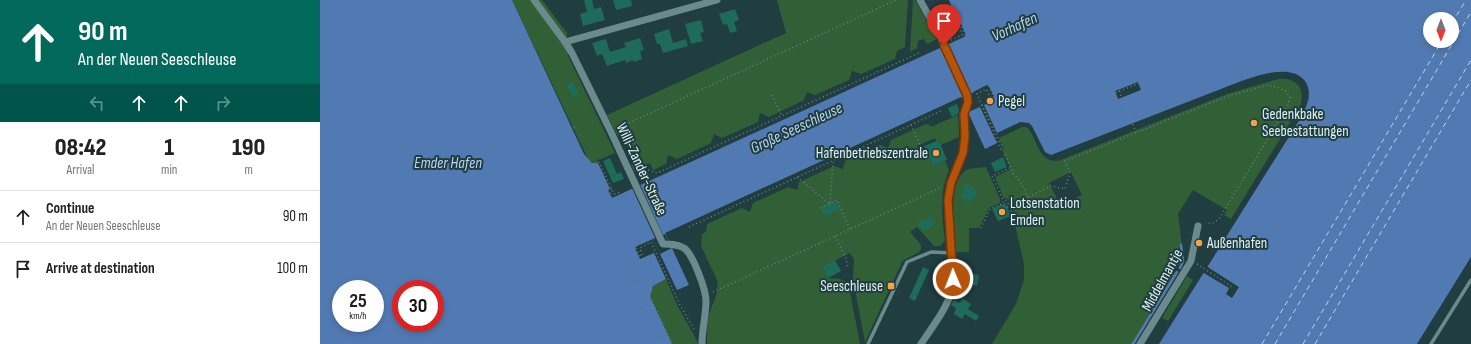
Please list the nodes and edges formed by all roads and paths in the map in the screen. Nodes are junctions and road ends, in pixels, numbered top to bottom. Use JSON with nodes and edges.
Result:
{"nodes":[{"id":1,"x":534,"y":0,"type":"edge"},
{"id":2,"x":717,"y":0,"type":"edge"},
{"id":3,"x":896,"y":0,"type":"edge"},
{"id":4,"x":920,"y":0,"type":"edge"},
{"id":5,"x":965,"y":35,"type":"dead end"},
{"id":6,"x":956,"y":38,"type":"dead end"},
{"id":7,"x":565,"y":42,"type":"junction"},
{"id":8,"x":921,"y":52,"type":"dead end"},
{"id":9,"x":1145,"y":81,"type":"dead end"},
{"id":10,"x":988,"y":86,"type":"dead end"},
{"id":11,"x":1119,"y":91,"type":"junction"},
{"id":12,"x":1112,"y":94,"type":"dead end"},
{"id":13,"x":772,"y":95,"type":"dead end"},
{"id":14,"x":980,"y":103,"type":"junction"},
{"id":15,"x":941,"y":111,"type":"dead end"},
{"id":16,"x":782,"y":116,"type":"junction"},
{"id":17,"x":1254,"y":122,"type":"dead end"},
{"id":18,"x":911,"y":125,"type":"junction"},
{"id":19,"x":575,"y":127,"type":"dead end"},
{"id":20,"x":611,"y":132,"type":"junction"},
{"id":21,"x":1136,"y":132,"type":"junction"},
{"id":22,"x":559,"y":134,"type":"dead end"},
{"id":23,"x":1270,"y":135,"type":"junction"},
{"id":24,"x":1005,"y":155,"type":"dead end"},
{"id":25,"x":925,"y":156,"type":"dead end"},
{"id":26,"x":597,"y":158,"type":"dead end"},
{"id":27,"x":833,"y":161,"type":"junction"},
{"id":28,"x":1010,"y":168,"type":"junction"},
{"id":29,"x":648,"y":170,"type":"dead end"},
{"id":30,"x":796,"y":177,"type":"junction"},
{"id":31,"x":951,"y":183,"type":"junction"},
{"id":32,"x":611,"y":189,"type":"junction"},
{"id":33,"x":621,"y":192,"type":"dead end"},
{"id":34,"x":612,"y":197,"type":"dead end"},
{"id":35,"x":1028,"y":198,"type":"junction"},
{"id":36,"x":1004,"y":200,"type":"junction"},
{"id":37,"x":830,"y":204,"type":"junction"},
{"id":38,"x":1007,"y":207,"type":"dead end"},
{"id":39,"x":821,"y":208,"type":"dead end"},
{"id":40,"x":1013,"y":226,"type":"dead end"},
{"id":41,"x":1198,"y":226,"type":"joint"},
{"id":42,"x":689,"y":227,"type":"dead end"},
{"id":43,"x":981,"y":228,"type":"dead end"},
{"id":44,"x":850,"y":229,"type":"junction"},
{"id":45,"x":835,"y":235,"type":"junction"},
{"id":46,"x":636,"y":248,"type":"dead end"},
{"id":47,"x":952,"y":252,"type":"junction"},
{"id":48,"x":1201,"y":267,"type":"dead end"},
{"id":49,"x":848,"y":268,"type":"dead end"},
{"id":50,"x":1471,"y":280,"type":"edge"},
{"id":51,"x":629,"y":288,"type":"dead end"},
{"id":52,"x":1234,"y":288,"type":"dead end"},
{"id":53,"x":713,"y":292,"type":"dead end"},
{"id":54,"x":654,"y":306,"type":"dead end"},
{"id":55,"x":640,"y":312,"type":"dead end"},
{"id":56,"x":695,"y":331,"type":"dead end"},
{"id":57,"x":670,"y":339,"type":"dead end"},
{"id":58,"x":659,"y":344,"type":"edge"},
{"id":59,"x":672,"y":344,"type":"edge"},
{"id":60,"x":702,"y":344,"type":"edge"},
{"id":61,"x":868,"y":344,"type":"edge"},
{"id":62,"x":922,"y":344,"type":"edge"},
{"id":63,"x":1140,"y":344,"type":"edge"},
{"id":64,"x":1431,"y":344,"type":"edge"}],
"edges":[{"from":1,"to":7,"type":"street","name":"Willi-Zander-Straße"},
{"from":2,"to":7,"type":"street"},
{"from":3,"to":20,"type":"path"},
{"from":4,"to":31,"type":"street"},
{"from":5,"to":6,"type":"path"},
{"from":7,"to":20,"type":"street","name":"Willi-Zander-Straße"},
{"from":8,"to":16,"type":"path"},
{"from":9,"to":11,"type":"path"},
{"from":10,"to":14,"type":"path"},
{"from":11,"to":12,"type":"path"},
{"from":11,"to":21,"type":"path"},
{"from":13,"to":16,"type":"path"},
{"from":14,"to":14,"type":"path"},
{"from":15,"to":18,"type":"path"},
{"from":16,"to":29,"type":"path"},
{"from":17,"to":23,"type":"path"},
{"from":18,"to":25,"type":"path"},
{"from":18,"to":27,"type":"path"},
{"from":19,"to":22,"type":"path"},
{"from":20,"to":60,"type":"street","name":"Willi-Zander-Straße"},
{"from":21,"to":23,"type":"path"},
{"from":21,"to":35,"type":"path"},
{"from":23,"to":41,"type":"path"},
{"from":24,"to":28,"type":"path"},
{"from":26,"to":32,"type":"path"},
{"from":27,"to":30,"type":"path"},
{"from":27,"to":37,"type":"path"},
{"from":28,"to":35,"type":"path"},
{"from":28,"to":36,"type":"path"},
{"from":30,"to":37,"type":"path"},
{"from":30,"to":42,"type":"path"},
{"from":31,"to":44,"type":"path"},
{"from":31,"to":47,"type":"street"},
{"from":32,"to":33,"type":"path"},
{"from":32,"to":34,"type":"path"},
{"from":35,"to":38,"type":"path"},
{"from":36,"to":40,"type":"path"},
{"from":36,"to":43,"type":"path"},
{"from":37,"to":39,"type":"path"},
{"from":37,"to":44,"type":"path"},
{"from":41,"to":63,"type":"street","name":"Middelmantje"},
{"from":44,"to":45,"type":"path"},
{"from":45,"to":49,"type":"path"},
{"from":45,"to":53,"type":"path"},
{"from":46,"to":56,"type":"path"},
{"from":47,"to":61,"type":"lane"},
{"from":47,"to":62,"type":"street"},
{"from":48,"to":52,"type":"path"},
{"from":50,"to":64,"type":"lane"},
{"from":51,"to":59,"type":"path"},
{"from":54,"to":55,"type":"path"},
{"from":57,"to":58,"type":"path"}]}
